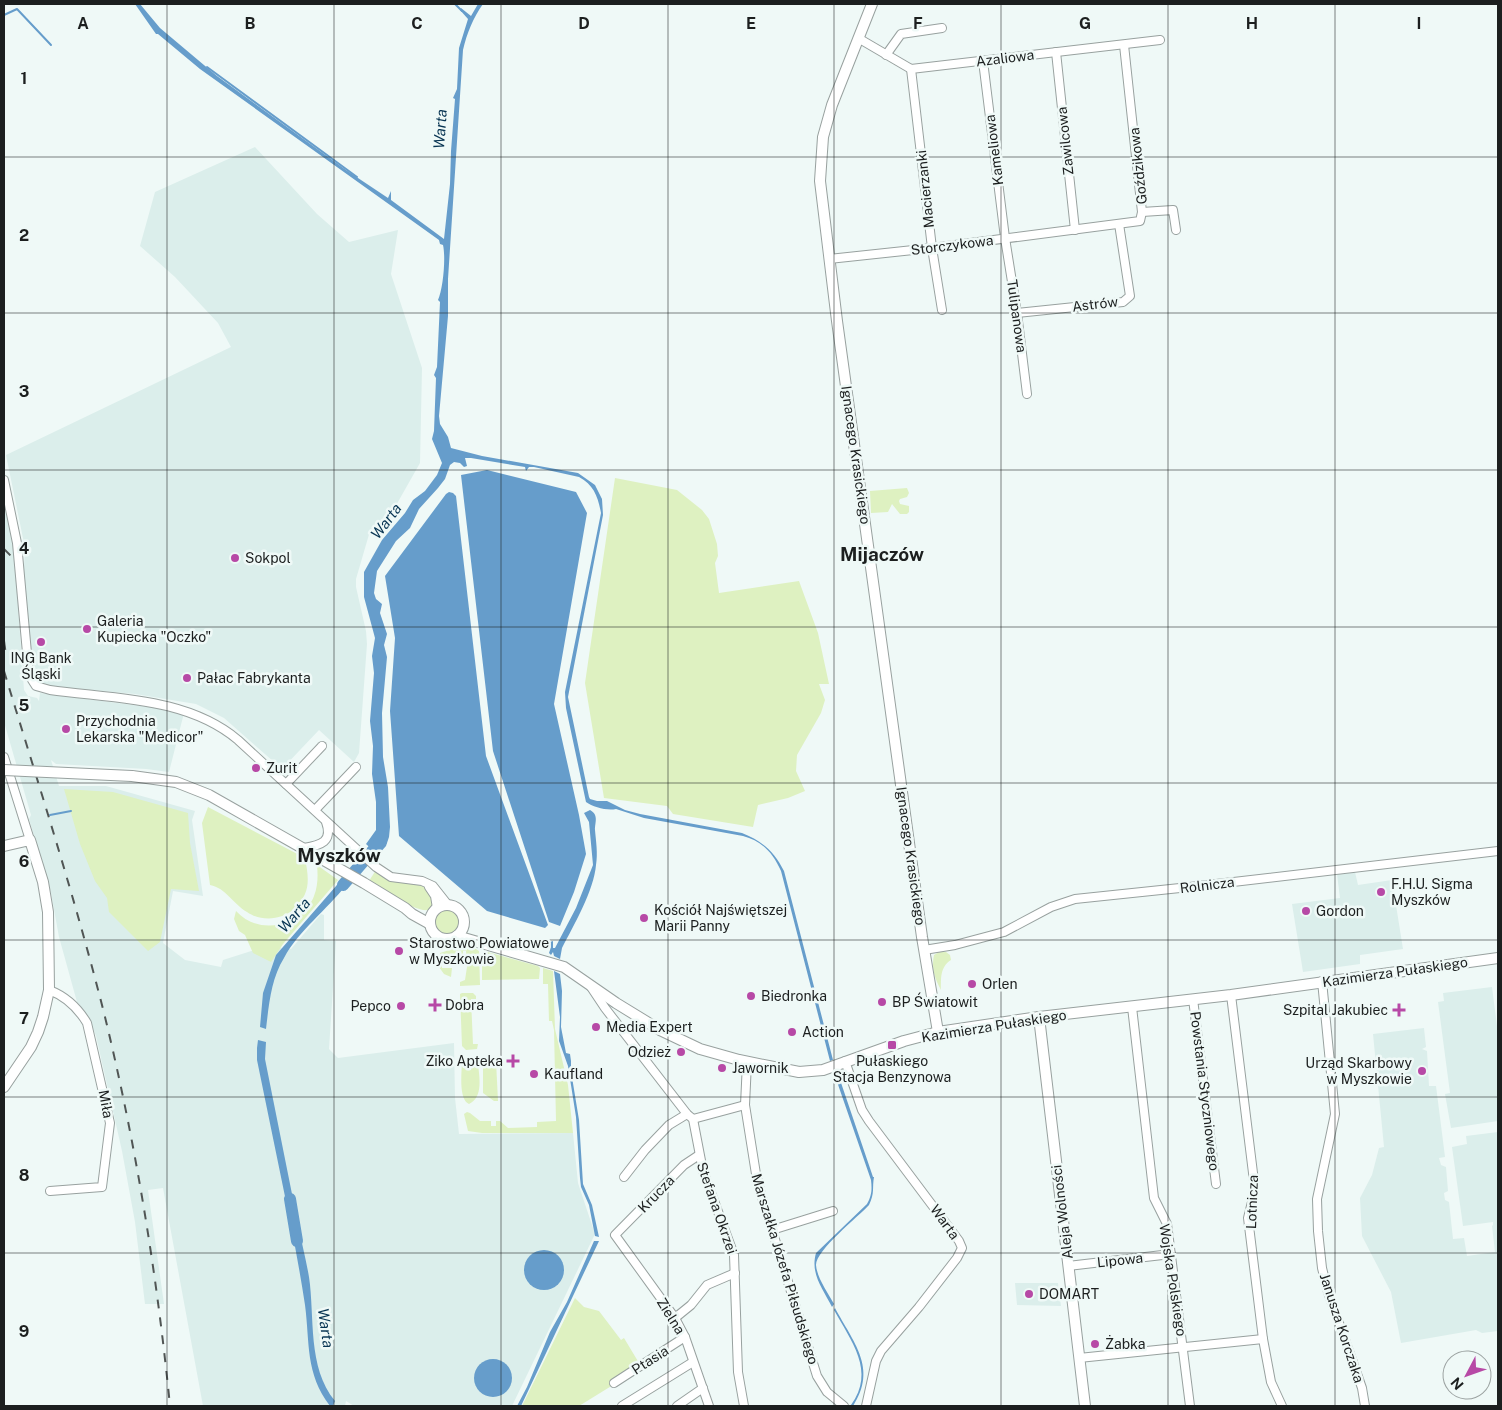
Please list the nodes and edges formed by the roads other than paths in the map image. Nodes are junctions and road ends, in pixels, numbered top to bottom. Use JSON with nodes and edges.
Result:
{"nodes":[{"id":1,"x":872,"y":4,"type":"edge"},
{"id":2,"x":942,"y":28,"type":"dead end"},
{"id":3,"x":858,"y":38,"type":"junction"},
{"id":4,"x":1160,"y":40,"type":"dead end"},
{"id":5,"x":1124,"y":45,"type":"junction"},
{"id":6,"x":1056,"y":52,"type":"junction"},
{"id":7,"x":886,"y":55,"type":"junction"},
{"id":8,"x":983,"y":61,"type":"junction"},
{"id":9,"x":911,"y":69,"type":"junction"},
{"id":10,"x":1142,"y":212,"type":"junction"},
{"id":11,"x":1120,"y":224,"type":"junction"},
{"id":12,"x":1074,"y":230,"type":"junction"},
{"id":13,"x":1176,"y":230,"type":"dead end"},
{"id":14,"x":1005,"y":238,"type":"junction"},
{"id":15,"x":932,"y":248,"type":"junction"},
{"id":16,"x":829,"y":259,"type":"junction"},
{"id":17,"x":942,"y":310,"type":"dead end"},
{"id":18,"x":1017,"y":313,"type":"junction"},
{"id":19,"x":1027,"y":394,"type":"dead end"},
{"id":20,"x":4,"y":480,"type":"edge"},
{"id":21,"x":322,"y":746,"type":"dead end"},
{"id":22,"x":4,"y":757,"type":"edge"},
{"id":23,"x":356,"y":767,"type":"dead end"},
{"id":24,"x":4,"y":770,"type":"edge"},
{"id":25,"x":286,"y":784,"type":"junction"},
{"id":26,"x":315,"y":810,"type":"junction"},
{"id":27,"x":326,"y":820,"type":"junction"},
{"id":28,"x":30,"y":840,"type":"junction"},
{"id":29,"x":4,"y":846,"type":"edge"},
{"id":30,"x":304,"y":848,"type":"junction"},
{"id":31,"x":1498,"y":851,"type":"edge"},
{"id":32,"x":427,"y":883,"type":"junction"},
{"id":33,"x":448,"y":905,"type":"junction"},
{"id":34,"x":405,"y":908,"type":"junction"},
{"id":35,"x":435,"y":910,"type":"junction"},
{"id":36,"x":430,"y":924,"type":"junction"},
{"id":37,"x":464,"y":925,"type":"junction"},
{"id":38,"x":457,"y":936,"type":"junction"},
{"id":39,"x":491,"y":946,"type":"junction"},
{"id":40,"x":924,"y":950,"type":"junction"},
{"id":41,"x":1498,"y":958,"type":"edge"},
{"id":42,"x":1322,"y":982,"type":"junction"},
{"id":43,"x":590,"y":985,"type":"junction"},
{"id":44,"x":49,"y":990,"type":"junction"},
{"id":45,"x":1231,"y":995,"type":"junction"},
{"id":46,"x":1193,"y":999,"type":"junction"},
{"id":47,"x":1132,"y":1007,"type":"junction"},
{"id":48,"x":1039,"y":1017,"type":"junction"},
{"id":49,"x":938,"y":1032,"type":"junction"},
{"id":50,"x":747,"y":1062,"type":"junction"},
{"id":51,"x":844,"y":1062,"type":"junction"},
{"id":52,"x":4,"y":1088,"type":"edge"},
{"id":53,"x":744,"y":1105,"type":"junction"},
{"id":54,"x":690,"y":1116,"type":"junction"},
{"id":55,"x":699,"y":1155,"type":"junction"},
{"id":56,"x":624,"y":1177,"type":"dead end"},
{"id":57,"x":1216,"y":1184,"type":"dead end"},
{"id":58,"x":50,"y":1191,"type":"dead end"},
{"id":59,"x":833,"y":1211,"type":"dead end"},
{"id":60,"x":772,"y":1230,"type":"junction"},
{"id":61,"x":615,"y":1235,"type":"joint"},
{"id":62,"x":1171,"y":1254,"type":"junction"},
{"id":63,"x":1068,"y":1266,"type":"junction"},
{"id":64,"x":735,"y":1272,"type":"junction"},
{"id":65,"x":675,"y":1318,"type":"junction"},
{"id":66,"x":685,"y":1337,"type":"junction"},
{"id":67,"x":1263,"y":1339,"type":"junction"},
{"id":68,"x":1183,"y":1347,"type":"junction"},
{"id":69,"x":1079,"y":1358,"type":"junction"},
{"id":70,"x":693,"y":1362,"type":"junction"},
{"id":71,"x":614,"y":1383,"type":"dead end"},
{"id":72,"x":703,"y":1388,"type":"junction"},
{"id":73,"x":840,"y":1405,"type":"edge"},
{"id":74,"x":622,"y":1406,"type":"edge"},
{"id":75,"x":676,"y":1406,"type":"edge"},
{"id":76,"x":709,"y":1406,"type":"edge"},
{"id":77,"x":744,"y":1406,"type":"edge"},
{"id":78,"x":866,"y":1406,"type":"edge"},
{"id":79,"x":1085,"y":1406,"type":"edge"},
{"id":80,"x":1190,"y":1406,"type":"edge"},
{"id":81,"x":1282,"y":1406,"type":"edge"},
{"id":82,"x":1365,"y":1406,"type":"edge"}],
"edges":[{"from":1,"to":3,"type":"main road","name":"Ignacego Krasickiego"},
{"from":2,"to":7,"type":"street"},
{"from":3,"to":7,"type":"street"},
{"from":3,"to":16,"type":"main road","name":"Ignacego Krasickiego"},
{"from":4,"to":5,"type":"street","name":"Azaliowa"},
{"from":5,"to":6,"type":"street","name":"Azaliowa"},
{"from":5,"to":10,"type":"street","name":"Goździkowa"},
{"from":6,"to":8,"type":"street","name":"Azaliowa"},
{"from":6,"to":12,"type":"street","name":"Zawilcowa"},
{"from":7,"to":9,"type":"street"},
{"from":8,"to":9,"type":"street","name":"Azaliowa"},
{"from":8,"to":14,"type":"street","name":"Kameliowa"},
{"from":9,"to":15,"type":"street","name":"Macierzanki"},
{"from":10,"to":11,"type":"street","name":"Goździkowa"},
{"from":10,"to":13,"type":"street"},
{"from":11,"to":12,"type":"street","name":"Goździkowa"},
{"from":11,"to":18,"type":"street","name":"Astrów"},
{"from":12,"to":14,"type":"street","name":"Storczykowa"},
{"from":14,"to":15,"type":"street","name":"Storczykowa"},
{"from":14,"to":18,"type":"street","name":"Tulipanowa"},
{"from":15,"to":16,"type":"street","name":"Storczykowa"},
{"from":15,"to":17,"type":"street","name":"Macierzanki"},
{"from":16,"to":40,"type":"main road","name":"Ignacego Krasickiego"},
{"from":18,"to":19,"type":"street","name":"Tulipanowa"},
{"from":20,"to":25,"type":"street"},
{"from":21,"to":25,"type":"street"},
{"from":22,"to":28,"type":"street"},
{"from":23,"to":26,"type":"street"},
{"from":24,"to":30,"type":"main road","bridge":true},
{"from":25,"to":26,"type":"street"},
{"from":26,"to":27,"type":"street"},
{"from":27,"to":30,"type":"street"},
{"from":27,"to":32,"type":"street"},
{"from":28,"to":29,"type":"main road"},
{"from":28,"to":44,"type":"main road"},
{"from":30,"to":34,"type":"main road"},
{"from":31,"to":40,"type":"street","name":"Rolnicza"},
{"from":32,"to":33,"type":"street"},
{"from":32,"to":35,"type":"street"},
{"from":33,"to":35,"type":"main road"},
{"from":33,"to":37,"type":"main road"},
{"from":34,"to":35,"type":"main road"},
{"from":34,"to":36,"type":"main road"},
{"from":35,"to":36,"type":"main road"},
{"from":36,"to":38,"type":"main road"},
{"from":37,"to":38,"type":"main road"},
{"from":37,"to":39,"type":"main road","name":"Kazimierza Pułaskiego"},
{"from":38,"to":39,"type":"main road","name":"Kazimierza Pułaskiego"},
{"from":39,"to":43,"type":"main road","name":"Kazimierza Pułaskiego"},
{"from":40,"to":49,"type":"main road","name":"Ignacego Krasickiego"},
{"from":41,"to":42,"type":"main road","name":"Kazimierza Pułaskiego"},
{"from":42,"to":45,"type":"main road","name":"Kazimierza Pułaskiego"},
{"from":42,"to":82,"type":"street","name":"Janusza Korczaka"},
{"from":43,"to":50,"type":"main road","name":"Kazimierza Pułaskiego"},
{"from":43,"to":54,"type":"street","name":"Stefana Okrzei"},
{"from":44,"to":52,"type":"main road"},
{"from":44,"to":58,"type":"street","name":"Miła"},
{"from":45,"to":46,"type":"main road","name":"Kazimierza Pułaskiego"},
{"from":45,"to":67,"type":"street","name":"Lotnicza"},
{"from":46,"to":47,"type":"main road","name":"Kazimierza Pułaskiego"},
{"from":46,"to":57,"type":"street","name":"Powstania Styczniowego"},
{"from":47,"to":48,"type":"main road","name":"Kazimierza Pułaskiego"},
{"from":47,"to":62,"type":"street","name":"Wojska Polskiego"},
{"from":48,"to":49,"type":"main road","name":"Kazimierza Pułaskiego"},
{"from":48,"to":63,"type":"main road","name":"Aleja Wolności"},
{"from":49,"to":51,"type":"main road","name":"Kazimierza Pułaskiego"},
{"from":50,"to":51,"type":"main road","name":"Kazimierza Pułaskiego"},
{"from":50,"to":53,"type":"street","name":"Marszałka Józefa Piłsudskiego"},
{"from":51,"to":78,"type":"street","name":"Warta"},
{"from":53,"to":54,"type":"street"},
{"from":53,"to":60,"type":"street","name":"Marszałka Józefa Piłsudskiego"},
{"from":54,"to":55,"type":"street","name":"Stefana Okrzei"},
{"from":54,"to":56,"type":"street"},
{"from":55,"to":61,"type":"street","name":"Krucza"},
{"from":55,"to":64,"type":"street","name":"Stefana Okrzei"},
{"from":59,"to":60,"type":"street"},
{"from":60,"to":73,"type":"street","name":"Marszałka Józefa Piłsudskiego"},
{"from":61,"to":65,"type":"street","name":"Zielna"},
{"from":62,"to":63,"type":"street","name":"Lipowa"},
{"from":62,"to":68,"type":"street","name":"Wojska Polskiego"},
{"from":63,"to":69,"type":"main road","name":"Aleja Wolności"},
{"from":64,"to":65,"type":"street"},
{"from":64,"to":77,"type":"street","name":"Stefana Okrzei"},
{"from":65,"to":66,"type":"street","name":"Zielna"},
{"from":66,"to":70,"type":"street","name":"Zielna"},
{"from":66,"to":71,"type":"street","name":"Ptasia"},
{"from":67,"to":68,"type":"street"},
{"from":67,"to":81,"type":"street","name":"Lotnicza"},
{"from":68,"to":69,"type":"street"},
{"from":68,"to":80,"type":"street","name":"Wojska Polskiego"},
{"from":69,"to":79,"type":"main road","name":"Aleja Wolności"},
{"from":70,"to":72,"type":"street","name":"Zielna"},
{"from":70,"to":74,"type":"street"},
{"from":72,"to":75,"type":"street"},
{"from":72,"to":76,"type":"street","name":"Zielna"}]}
